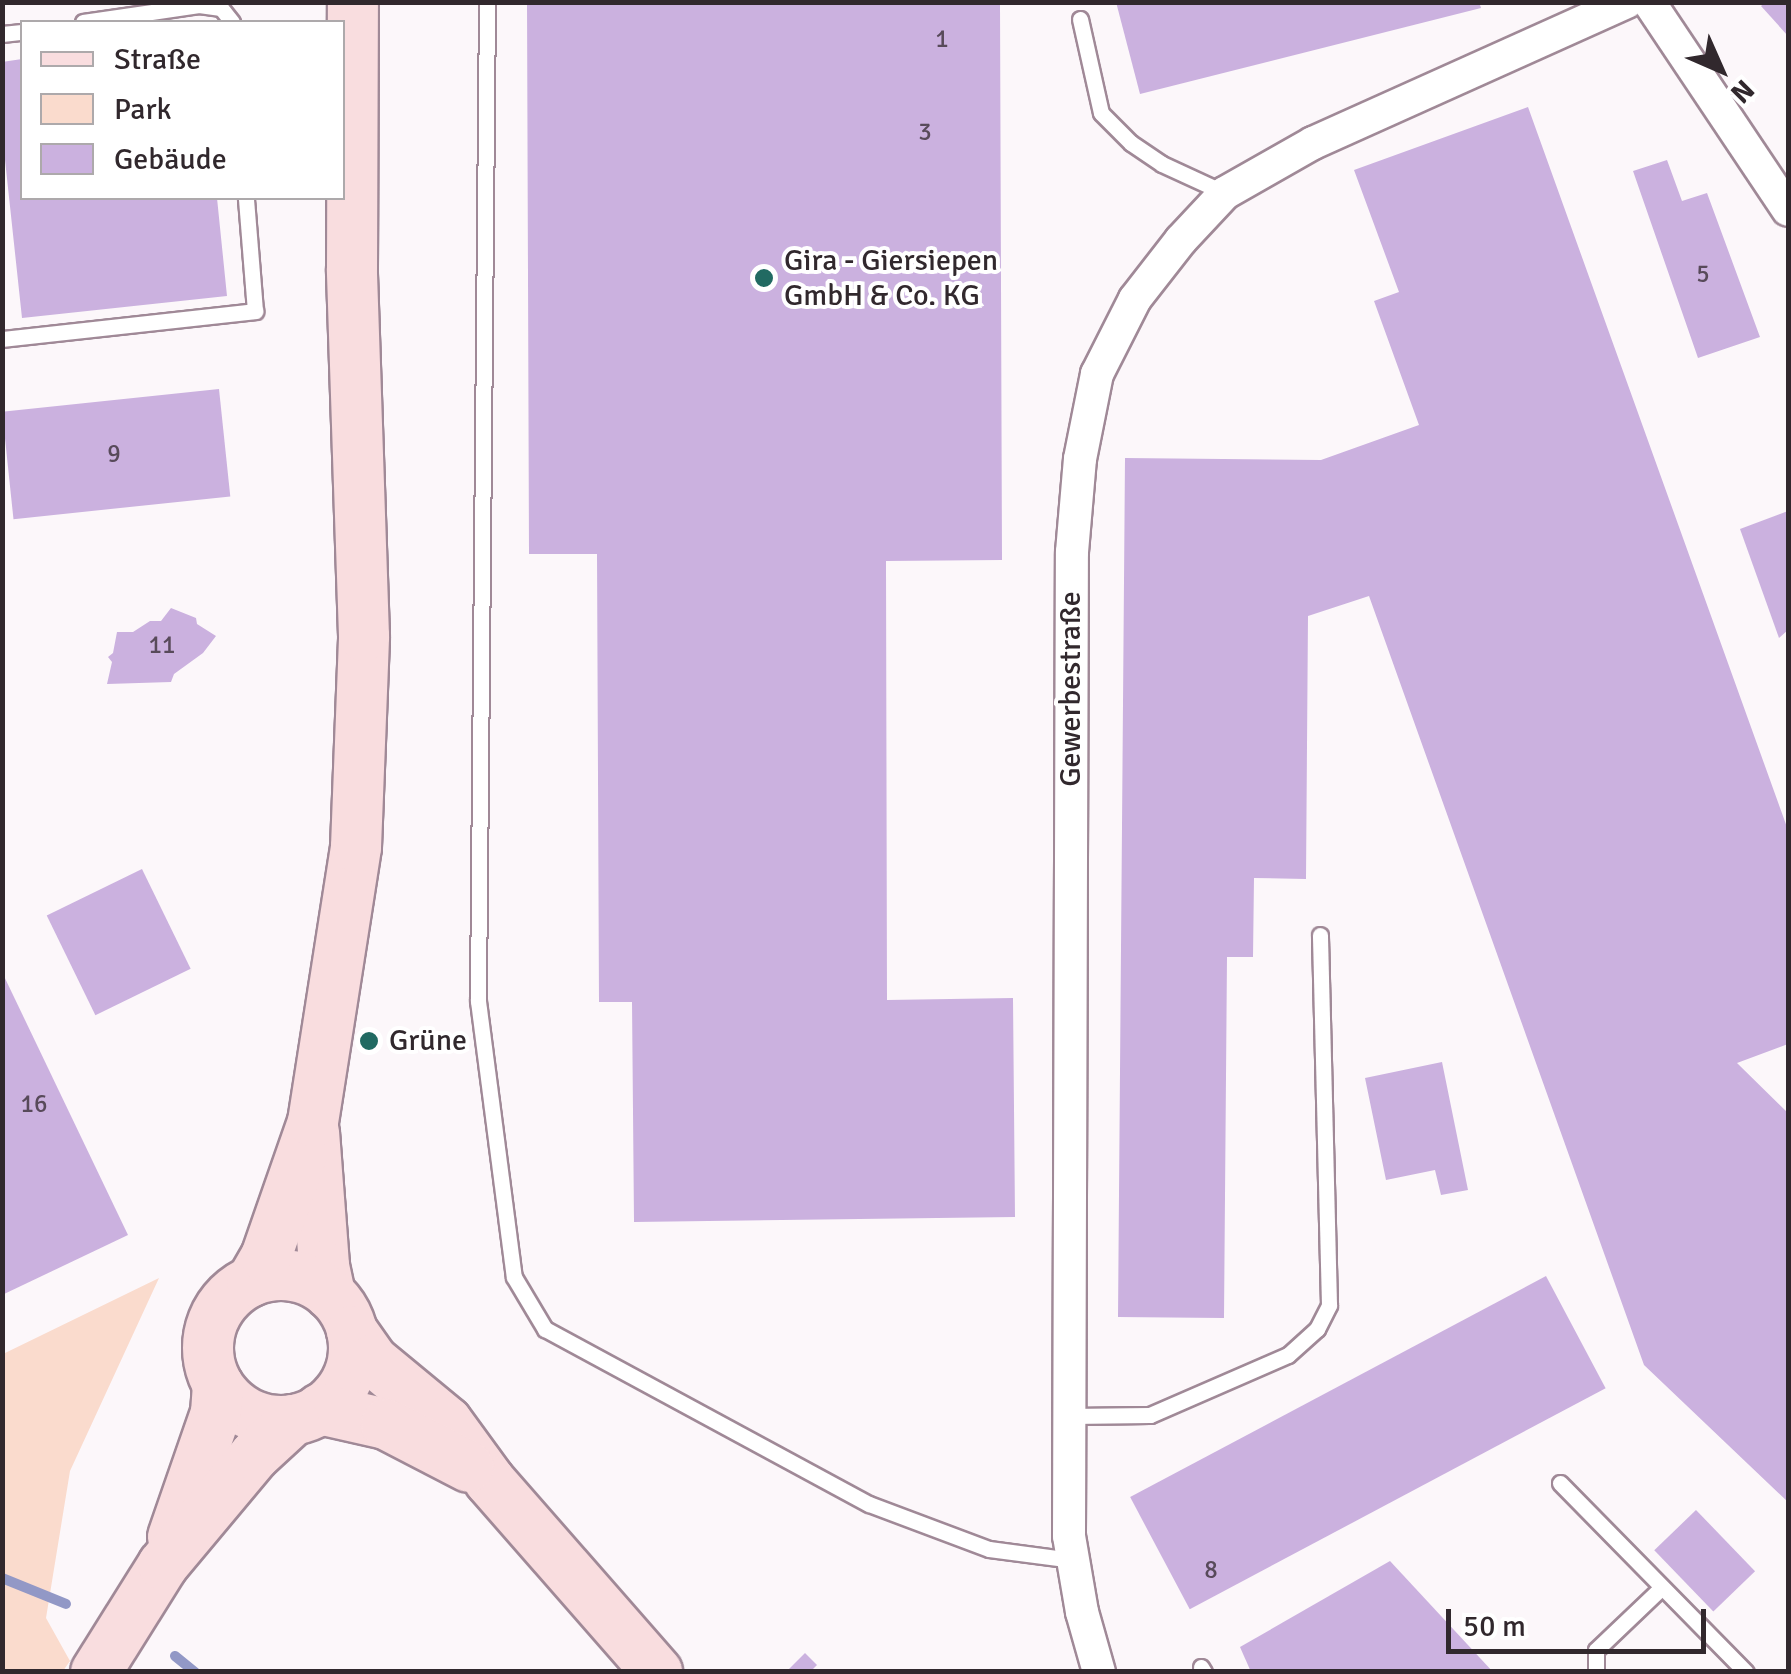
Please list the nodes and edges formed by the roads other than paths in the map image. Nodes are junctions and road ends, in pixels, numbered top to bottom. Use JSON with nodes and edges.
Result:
{"nodes":[{"id":1,"x":353,"y":2,"type":"edge"},
{"id":2,"x":488,"y":2,"type":"edge"},
{"id":3,"x":1627,"y":2,"type":"edge"},
{"id":4,"x":1649,"y":2,"type":"edge"},
{"id":5,"x":1080,"y":19,"type":"dead end"},
{"id":6,"x":97,"y":20,"type":"edge"},
{"id":7,"x":230,"y":20,"type":"edge"},
{"id":8,"x":1226,"y":193,"type":"junction"},
{"id":9,"x":246,"y":200,"type":"edge"},
{"id":10,"x":1788,"y":210,"type":"edge"},
{"id":11,"x":2,"y":339,"type":"edge"},
{"id":12,"x":1320,"y":935,"type":"dead end"},
{"id":13,"x":313,"y":1122,"type":"junction"},
{"id":14,"x":252,"y":1280,"type":"junction"},
{"id":15,"x":341,"y":1312,"type":"junction"},
{"id":16,"x":218,"y":1385,"type":"junction"},
{"id":17,"x":306,"y":1414,"type":"junction"},
{"id":18,"x":1070,"y":1416,"type":"junction"},
{"id":19,"x":490,"y":1480,"type":"junction"},
{"id":20,"x":1560,"y":1483,"type":"dead end"},
{"id":21,"x":1073,"y":1560,"type":"junction"},
{"id":22,"x":164,"y":1565,"type":"junction"},
{"id":23,"x":1662,"y":1588,"type":"junction"},
{"id":24,"x":96,"y":1672,"type":"edge"},
{"id":25,"x":657,"y":1672,"type":"edge"},
{"id":26,"x":1100,"y":1672,"type":"edge"},
{"id":27,"x":1596,"y":1672,"type":"edge"},
{"id":28,"x":1746,"y":1672,"type":"edge"}],
"edges":[{"from":1,"to":13,"type":"main road"},
{"from":2,"to":21,"type":"lane"},
{"from":3,"to":8,"type":"street","name":"Gewerbestraße"},
{"from":4,"to":10,"type":"street"},
{"from":5,"to":8,"type":"lane"},
{"from":6,"to":7,"type":"lane"},
{"from":8,"to":18,"type":"street","name":"Gewerbestraße"},
{"from":9,"to":11,"type":"lane"},
{"from":12,"to":18,"type":"lane"},
{"from":13,"to":14,"type":"main road"},
{"from":13,"to":15,"type":"main road"},
{"from":14,"to":15,"type":"main road"},
{"from":14,"to":16,"type":"main road"},
{"from":15,"to":17,"type":"main road"},
{"from":15,"to":19,"type":"main road"},
{"from":16,"to":17,"type":"main road"},
{"from":16,"to":22,"type":"main road"},
{"from":17,"to":19,"type":"main road"},
{"from":17,"to":22,"type":"main road"},
{"from":18,"to":21,"type":"street","name":"Gewerbestraße"},
{"from":19,"to":25,"type":"main road"},
{"from":20,"to":23,"type":"lane"},
{"from":21,"to":26,"type":"street","name":"Gewerbestraße"},
{"from":22,"to":24,"type":"main road"},
{"from":23,"to":27,"type":"lane"},
{"from":23,"to":28,"type":"lane"}]}
